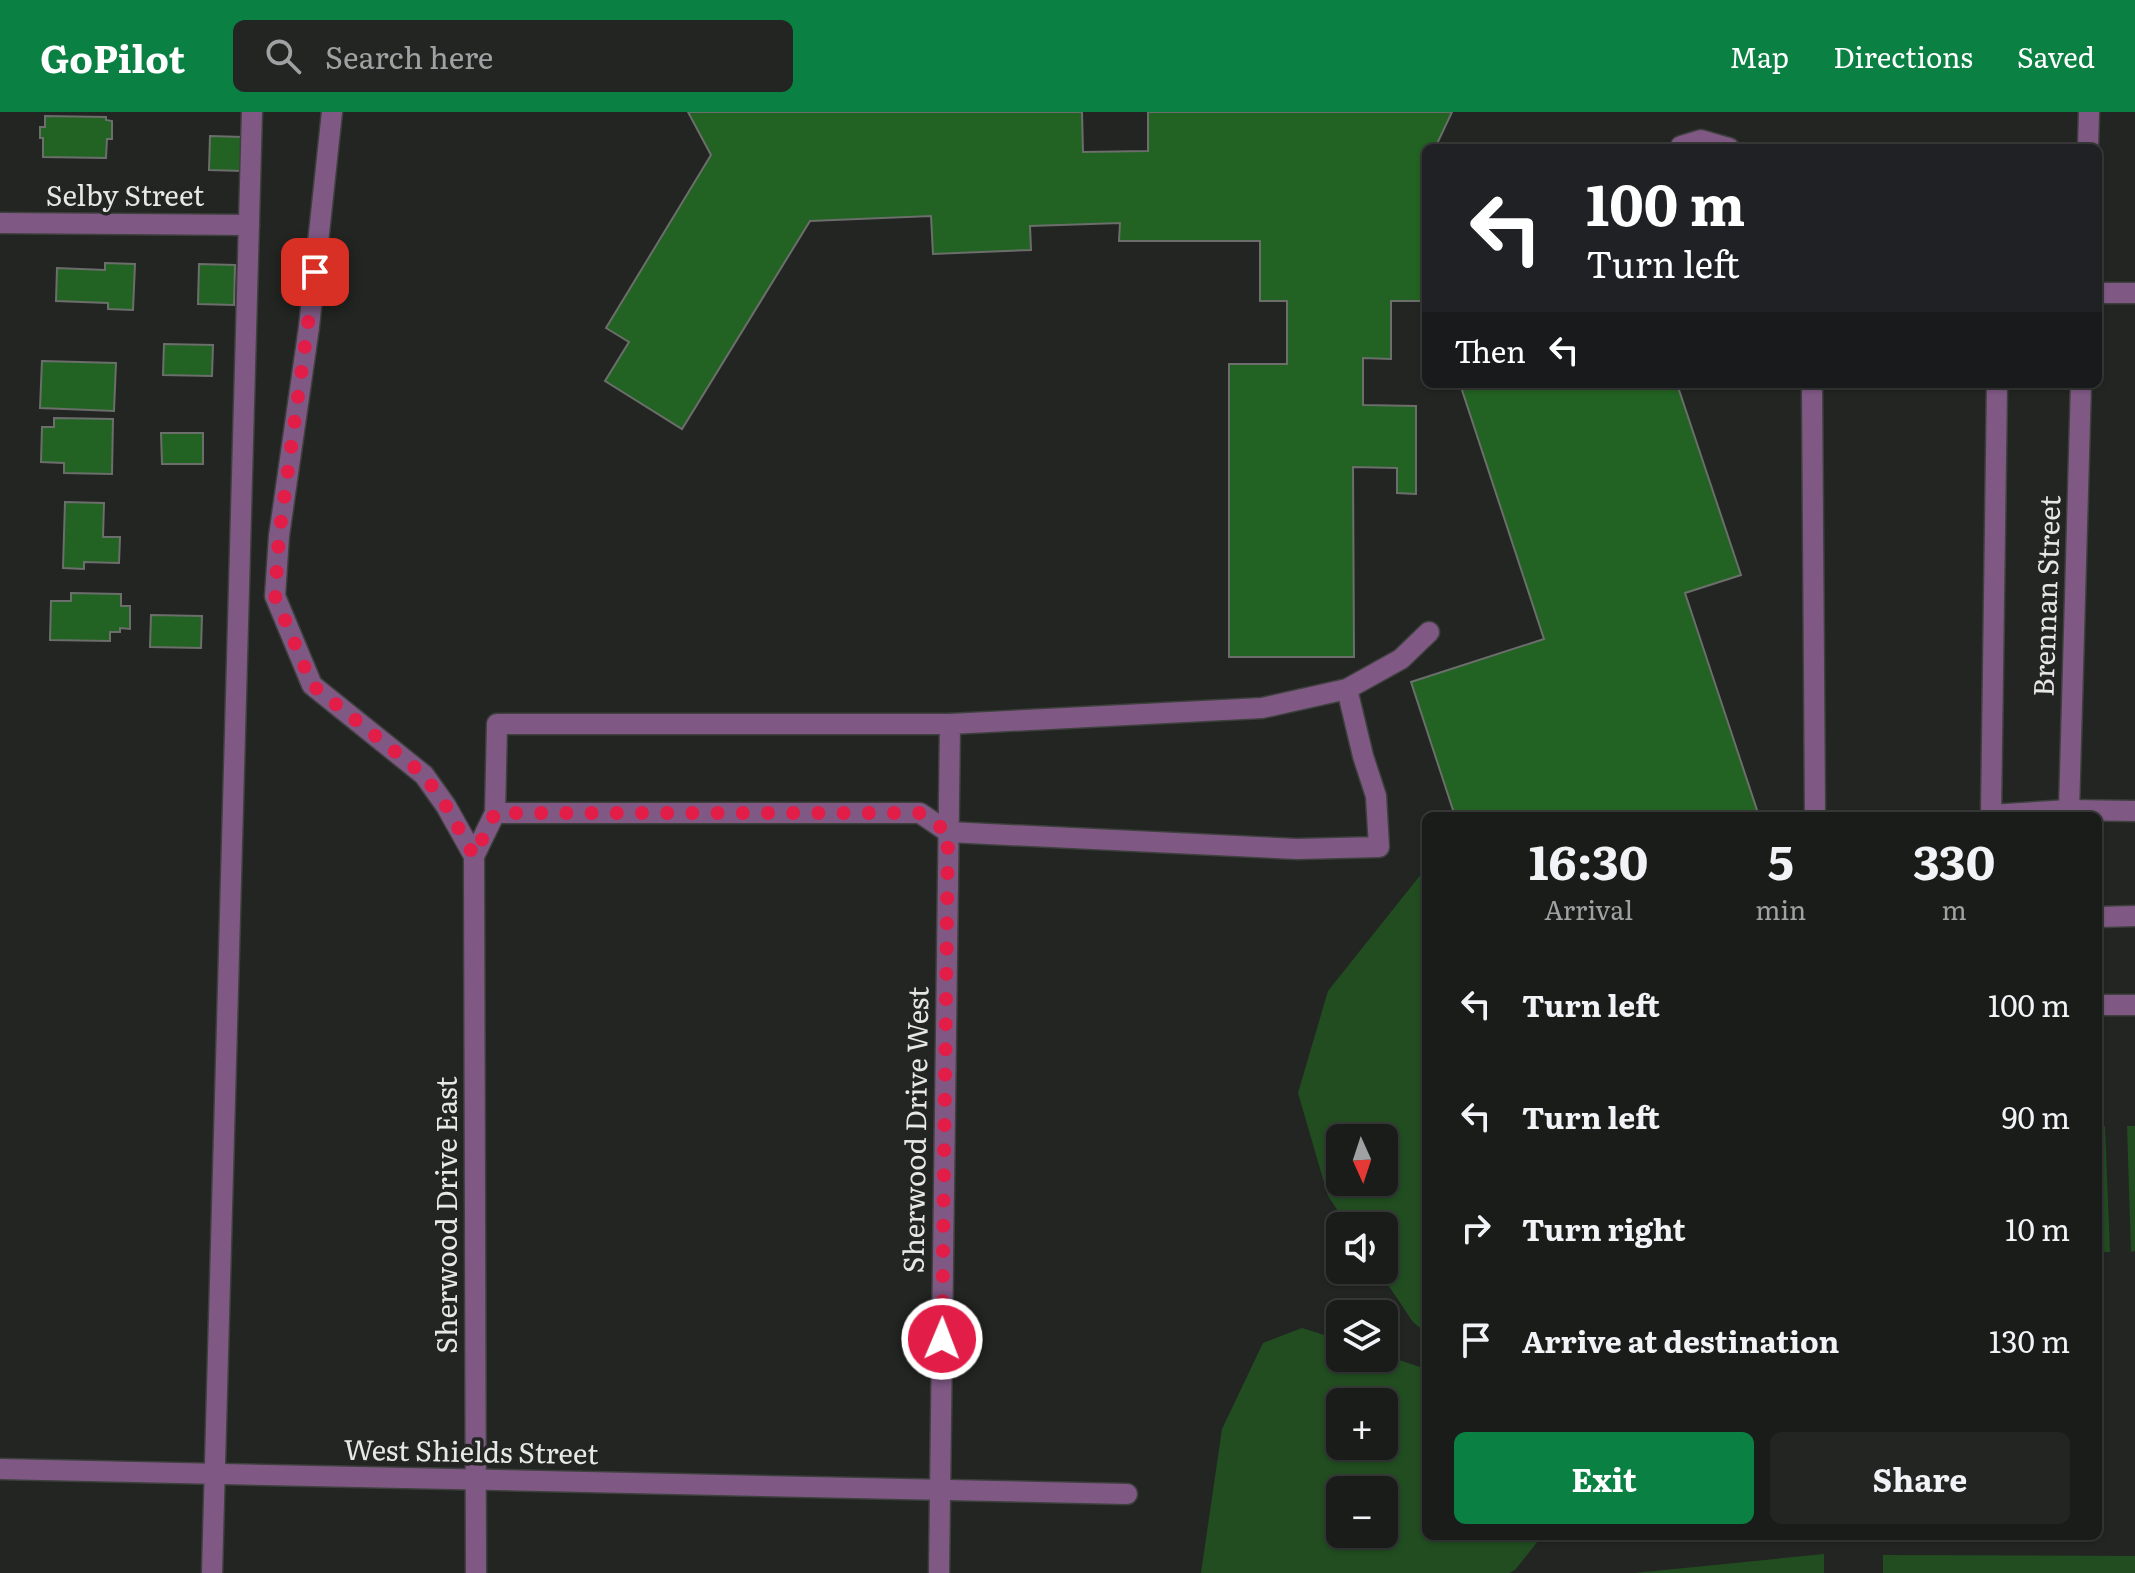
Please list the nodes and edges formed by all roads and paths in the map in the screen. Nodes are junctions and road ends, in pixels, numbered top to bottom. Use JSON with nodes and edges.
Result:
{"nodes":[{"id":1,"x":252,"y":112,"type":"edge"},
{"id":2,"x":332,"y":112,"type":"edge"},
{"id":3,"x":2089,"y":112,"type":"edge"},
{"id":4,"x":1688,"y":144,"type":"edge"},
{"id":5,"x":1715,"y":144,"type":"edge"},
{"id":6,"x":2088,"y":144,"type":"edge"},
{"id":7,"x":0,"y":223,"type":"edge"},
{"id":8,"x":249,"y":225,"type":"junction"},
{"id":9,"x":2102,"y":293,"type":"edge"},
{"id":10,"x":2135,"y":293,"type":"edge"},
{"id":11,"x":1812,"y":388,"type":"edge"},
{"id":12,"x":1997,"y":388,"type":"edge"},
{"id":13,"x":2081,"y":388,"type":"edge"},
{"id":14,"x":1429,"y":632,"type":"dead end"},
{"id":15,"x":1347,"y":689,"type":"junction"},
{"id":16,"x":950,"y":724,"type":"junction"},
{"id":17,"x":2069,"y":810,"type":"junction"},
{"id":18,"x":2135,"y":811,"type":"edge"},
{"id":19,"x":1815,"y":812,"type":"edge"},
{"id":20,"x":1991,"y":812,"type":"edge"},
{"id":21,"x":2038,"y":812,"type":"edge"},
{"id":22,"x":495,"y":813,"type":"junction"},
{"id":23,"x":948,"y":832,"type":"junction"},
{"id":24,"x":474,"y":856,"type":"junction"},
{"id":25,"x":2135,"y":916,"type":"edge"},
{"id":26,"x":2102,"y":917,"type":"edge"},
{"id":27,"x":2102,"y":1005,"type":"edge"},
{"id":28,"x":2135,"y":1005,"type":"edge"},
{"id":29,"x":0,"y":1469,"type":"edge"},
{"id":30,"x":213,"y":1474,"type":"junction"},
{"id":31,"x":476,"y":1480,"type":"junction"},
{"id":32,"x":941,"y":1491,"type":"junction"},
{"id":33,"x":1127,"y":1494,"type":"dead end"},
{"id":34,"x":212,"y":1573,"type":"edge"},
{"id":35,"x":476,"y":1573,"type":"edge"},
{"id":36,"x":939,"y":1573,"type":"edge"}],
"edges":[{"from":1,"to":8,"type":"street"},
{"from":2,"to":24,"type":"street"},
{"from":3,"to":6,"type":"street"},
{"from":4,"to":5,"type":"street"},
{"from":7,"to":8,"type":"street","name":"Selby Street"},
{"from":8,"to":30,"type":"street"},
{"from":9,"to":10,"type":"street"},
{"from":11,"to":19,"type":"street"},
{"from":12,"to":20,"type":"street"},
{"from":13,"to":17,"type":"street","name":"Brennan Street"},
{"from":14,"to":15,"type":"street"},
{"from":15,"to":16,"type":"street"},
{"from":15,"to":23,"type":"street"},
{"from":16,"to":22,"type":"street"},
{"from":16,"to":23,"type":"street","name":"Sherwood Drive West"},
{"from":17,"to":18,"type":"street"},
{"from":17,"to":21,"type":"street"},
{"from":22,"to":23,"type":"street"},
{"from":22,"to":24,"type":"street"},
{"from":23,"to":32,"type":"street","name":"Sherwood Drive West"},
{"from":24,"to":31,"type":"street","name":"Sherwood Drive East"},
{"from":25,"to":26,"type":"street"},
{"from":27,"to":28,"type":"street"},
{"from":29,"to":30,"type":"street","name":"West Shields Street"},
{"from":30,"to":31,"type":"street","name":"West Shields Street"},
{"from":30,"to":34,"type":"street"},
{"from":31,"to":32,"type":"street","name":"West Shields Street"},
{"from":31,"to":35,"type":"street","name":"Sherwood Drive East"},
{"from":32,"to":33,"type":"street","name":"West Shields Street"},
{"from":32,"to":36,"type":"street","name":"Sherwood Drive West"}]}
